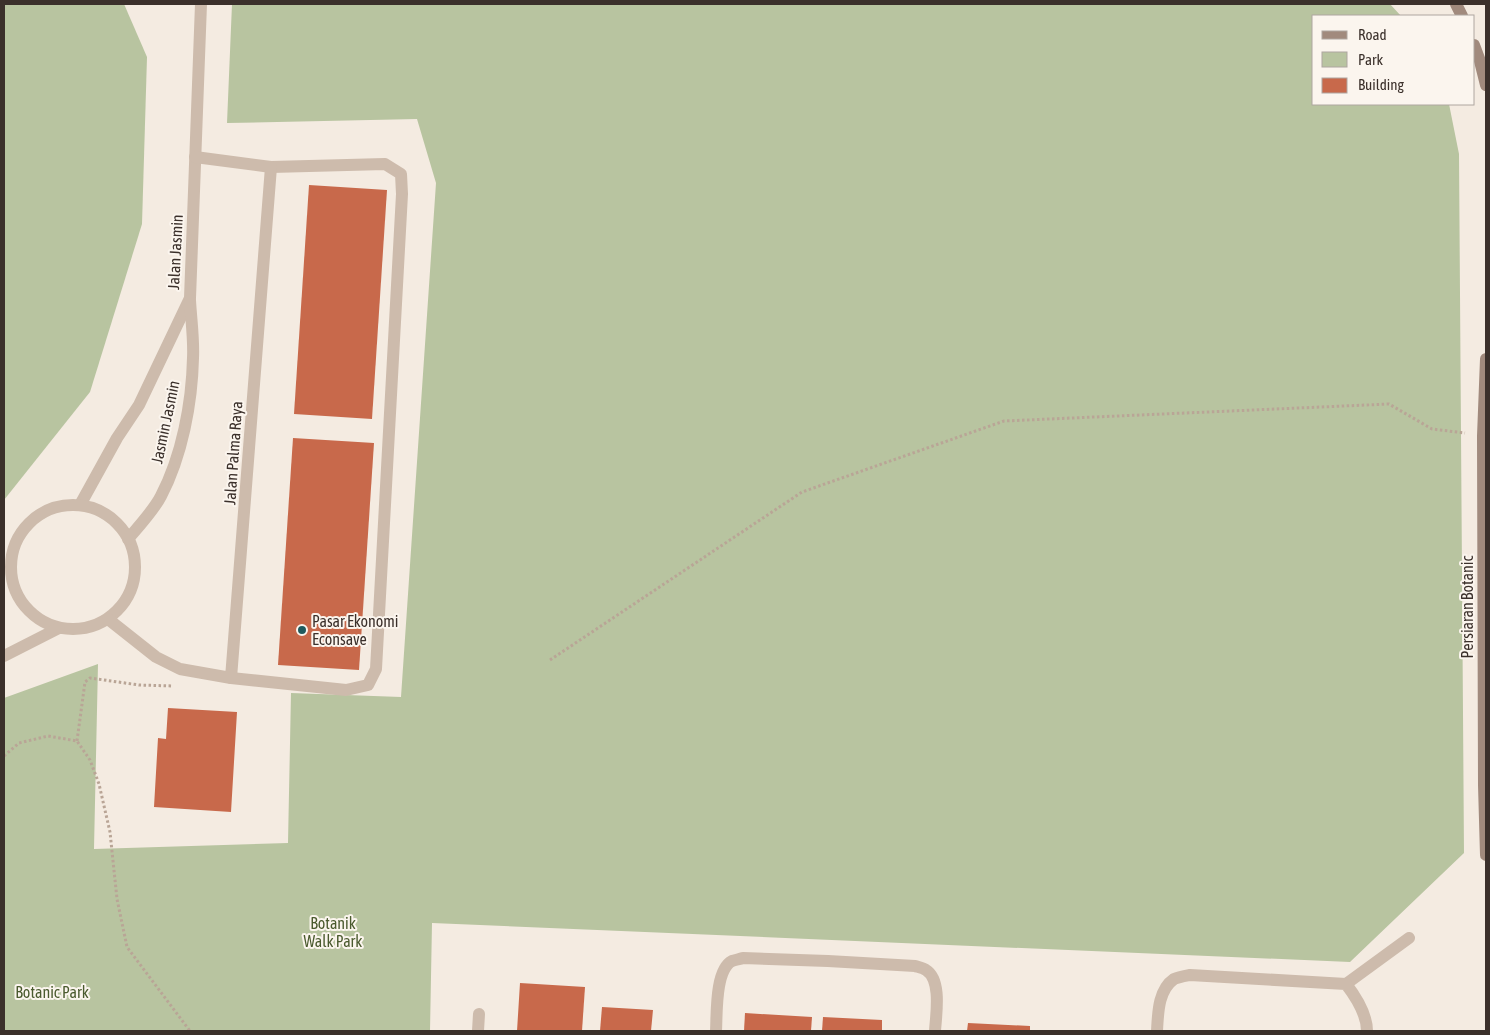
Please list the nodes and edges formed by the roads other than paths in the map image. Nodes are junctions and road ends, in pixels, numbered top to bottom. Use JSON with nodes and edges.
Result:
{"nodes":[{"id":1,"x":201,"y":4,"type":"edge"},
{"id":2,"x":1475,"y":48,"type":"edge"},
{"id":3,"x":1486,"y":86,"type":"edge"},
{"id":4,"x":196,"y":157,"type":"junction"},
{"id":5,"x":271,"y":167,"type":"junction"},
{"id":6,"x":190,"y":298,"type":"junction"},
{"id":7,"x":1486,"y":359,"type":"edge"},
{"id":8,"x":80,"y":505,"type":"junction"},
{"id":9,"x":1485,"y":535,"type":"edge"},
{"id":10,"x":128,"y":539,"type":"junction"},
{"id":11,"x":8,"y":565,"type":"edge"},
{"id":12,"x":108,"y":619,"type":"junction"},
{"id":13,"x":59,"y":628,"type":"junction"},
{"id":14,"x":4,"y":656,"type":"edge"},
{"id":15,"x":231,"y":678,"type":"junction"},
{"id":16,"x":1486,"y":855,"type":"edge"},
{"id":17,"x":1409,"y":938,"type":"dead end"},
{"id":18,"x":1346,"y":984,"type":"junction"},
{"id":19,"x":479,"y":1014,"type":"dead end"},
{"id":20,"x":478,"y":1031,"type":"edge"},
{"id":21,"x":716,"y":1031,"type":"edge"},
{"id":22,"x":935,"y":1031,"type":"edge"},
{"id":23,"x":1157,"y":1031,"type":"edge"},
{"id":24,"x":1367,"y":1031,"type":"edge"}],
"edges":[{"from":1,"to":4,"type":"street","name":"Jalan Jasmin"},
{"from":2,"to":3,"type":"main road"},
{"from":4,"to":5,"type":"street"},
{"from":4,"to":6,"type":"street","name":"Jalan Jasmin"},
{"from":5,"to":15,"type":"street","name":"Jalan Palma Raya"},
{"from":5,"to":15,"type":"street"},
{"from":6,"to":8,"type":"street","name":"Jalan Jasmin"},
{"from":6,"to":10,"type":"street","name":"Jasmin Jasmin"},
{"from":7,"to":9,"type":"main road","name":"Persiaran Botanic"},
{"from":8,"to":10,"type":"street"},
{"from":8,"to":11,"type":"street"},
{"from":9,"to":16,"type":"main road","name":"Persiaran Botanic"},
{"from":10,"to":12,"type":"street"},
{"from":11,"to":13,"type":"street"},
{"from":12,"to":13,"type":"street"},
{"from":12,"to":15,"type":"street"},
{"from":13,"to":14,"type":"street"},
{"from":17,"to":18,"type":"street"},
{"from":18,"to":23,"type":"street"},
{"from":18,"to":24,"type":"street"},
{"from":19,"to":20,"type":"street"},
{"from":21,"to":22,"type":"street"}]}
